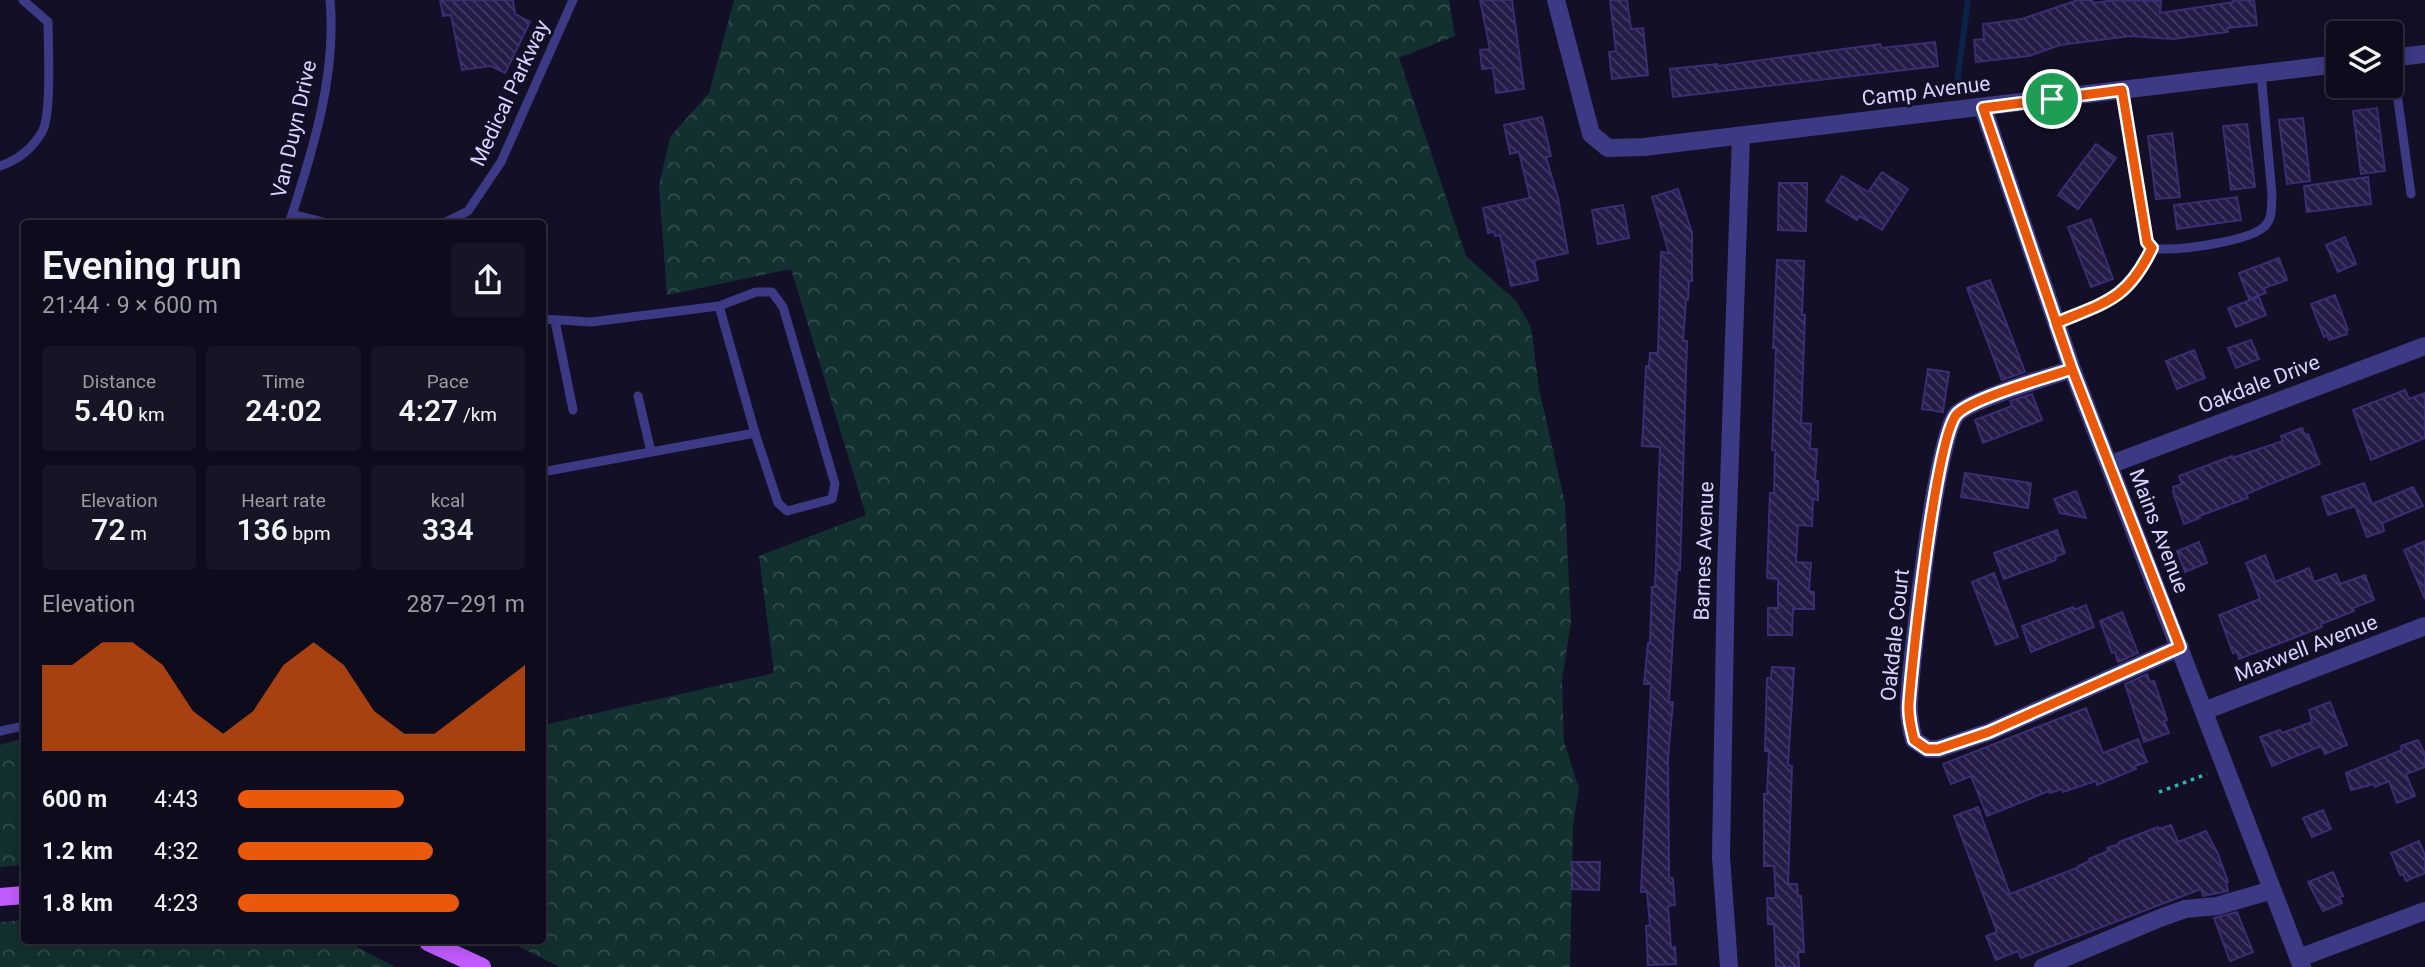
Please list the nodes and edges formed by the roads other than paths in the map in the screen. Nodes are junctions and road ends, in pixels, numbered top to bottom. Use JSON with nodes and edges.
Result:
{"nodes":[{"id":1,"x":23,"y":0,"type":"edge"},
{"id":2,"x":330,"y":0,"type":"edge"},
{"id":3,"x":573,"y":0,"type":"edge"},
{"id":4,"x":1556,"y":0,"type":"edge"},
{"id":5,"x":2425,"y":54,"type":"edge"},
{"id":6,"x":2403,"y":57,"type":"edge"},
{"id":7,"x":2326,"y":65,"type":"edge"},
{"id":8,"x":2261,"y":73,"type":"junction"},
{"id":9,"x":2122,"y":90,"type":"junction"},
{"id":10,"x":2397,"y":98,"type":"edge"},
{"id":11,"x":1983,"y":108,"type":"junction"},
{"id":12,"x":1741,"y":136,"type":"junction"},
{"id":13,"x":0,"y":166,"type":"edge"},
{"id":14,"x":2411,"y":194,"type":"dead end"},
{"id":15,"x":292,"y":214,"type":"junction"},
{"id":16,"x":290,"y":220,"type":"edge"},
{"id":17,"x":315,"y":220,"type":"edge"},
{"id":18,"x":450,"y":220,"type":"edge"},
{"id":19,"x":2152,"y":248,"type":"junction"},
{"id":20,"x":719,"y":306,"type":"junction"},
{"id":21,"x":546,"y":320,"type":"edge"},
{"id":22,"x":555,"y":321,"type":"junction"},
{"id":23,"x":2056,"y":323,"type":"junction"},
{"id":24,"x":2425,"y":346,"type":"edge"},
{"id":25,"x":2072,"y":369,"type":"junction"},
{"id":26,"x":638,"y":396,"type":"dead end"},
{"id":27,"x":573,"y":410,"type":"dead end"},
{"id":28,"x":755,"y":433,"type":"junction"},
{"id":29,"x":651,"y":452,"type":"junction"},
{"id":30,"x":2109,"y":465,"type":"junction"},
{"id":31,"x":546,"y":471,"type":"edge"},
{"id":32,"x":2425,"y":626,"type":"edge"},
{"id":33,"x":2180,"y":647,"type":"junction"},
{"id":34,"x":2204,"y":711,"type":"junction"},
{"id":35,"x":21,"y":727,"type":"edge"},
{"id":36,"x":0,"y":731,"type":"edge"},
{"id":37,"x":2272,"y":890,"type":"junction"},
{"id":38,"x":21,"y":895,"type":"edge"},
{"id":39,"x":0,"y":897,"type":"edge"},
{"id":40,"x":2425,"y":911,"type":"edge"},
{"id":41,"x":432,"y":944,"type":"edge"},
{"id":42,"x":2301,"y":962,"type":"edge"},
{"id":43,"x":482,"y":967,"type":"edge"},
{"id":44,"x":1729,"y":967,"type":"edge"},
{"id":45,"x":2043,"y":967,"type":"edge"}],
"edges":[{"from":1,"to":13,"type":"lane"},
{"from":2,"to":15,"type":"lane","name":"Van Duyn Drive"},
{"from":3,"to":18,"type":"lane","name":"Medical Parkway"},
{"from":4,"to":12,"type":"street","name":"Camp Avenue"},
{"from":5,"to":6,"type":"street"},
{"from":7,"to":8,"type":"street","name":"Camp Avenue"},
{"from":8,"to":9,"type":"street","name":"Camp Avenue"},
{"from":8,"to":19,"type":"lane"},
{"from":9,"to":11,"type":"street","name":"Camp Avenue"},
{"from":9,"to":19,"type":"lane"},
{"from":10,"to":14,"type":"lane"},
{"from":11,"to":12,"type":"street","name":"Camp Avenue"},
{"from":11,"to":23,"type":"street","name":"Mains Avenue"},
{"from":12,"to":44,"type":"street","name":"Barnes Avenue"},
{"from":15,"to":16,"type":"lane","name":"Van Duyn Drive"},
{"from":15,"to":17,"type":"lane"},
{"from":19,"to":23,"type":"lane"},
{"from":20,"to":22,"type":"lane"},
{"from":20,"to":28,"type":"lane"},
{"from":20,"to":28,"type":"lane"},
{"from":21,"to":22,"type":"lane"},
{"from":22,"to":27,"type":"lane"},
{"from":23,"to":25,"type":"street","name":"Mains Avenue"},
{"from":24,"to":30,"type":"street","name":"Oakdale Drive"},
{"from":25,"to":30,"type":"street","name":"Mains Avenue"},
{"from":25,"to":33,"type":"street","name":"Oakdale Court"},
{"from":26,"to":29,"type":"lane"},
{"from":28,"to":29,"type":"lane"},
{"from":29,"to":31,"type":"lane"},
{"from":30,"to":33,"type":"street","name":"Mains Avenue"},
{"from":32,"to":34,"type":"street","name":"Maxwell Avenue"},
{"from":33,"to":34,"type":"street","name":"Mains Avenue"},
{"from":34,"to":37,"type":"street","name":"Mains Avenue"},
{"from":35,"to":36,"type":"lane"},
{"from":37,"to":42,"type":"street","name":"Mains Avenue"},
{"from":37,"to":45,"type":"street"},
{"from":38,"to":39,"type":"main road"},
{"from":40,"to":42,"type":"street"},
{"from":41,"to":43,"type":"main road"}]}
